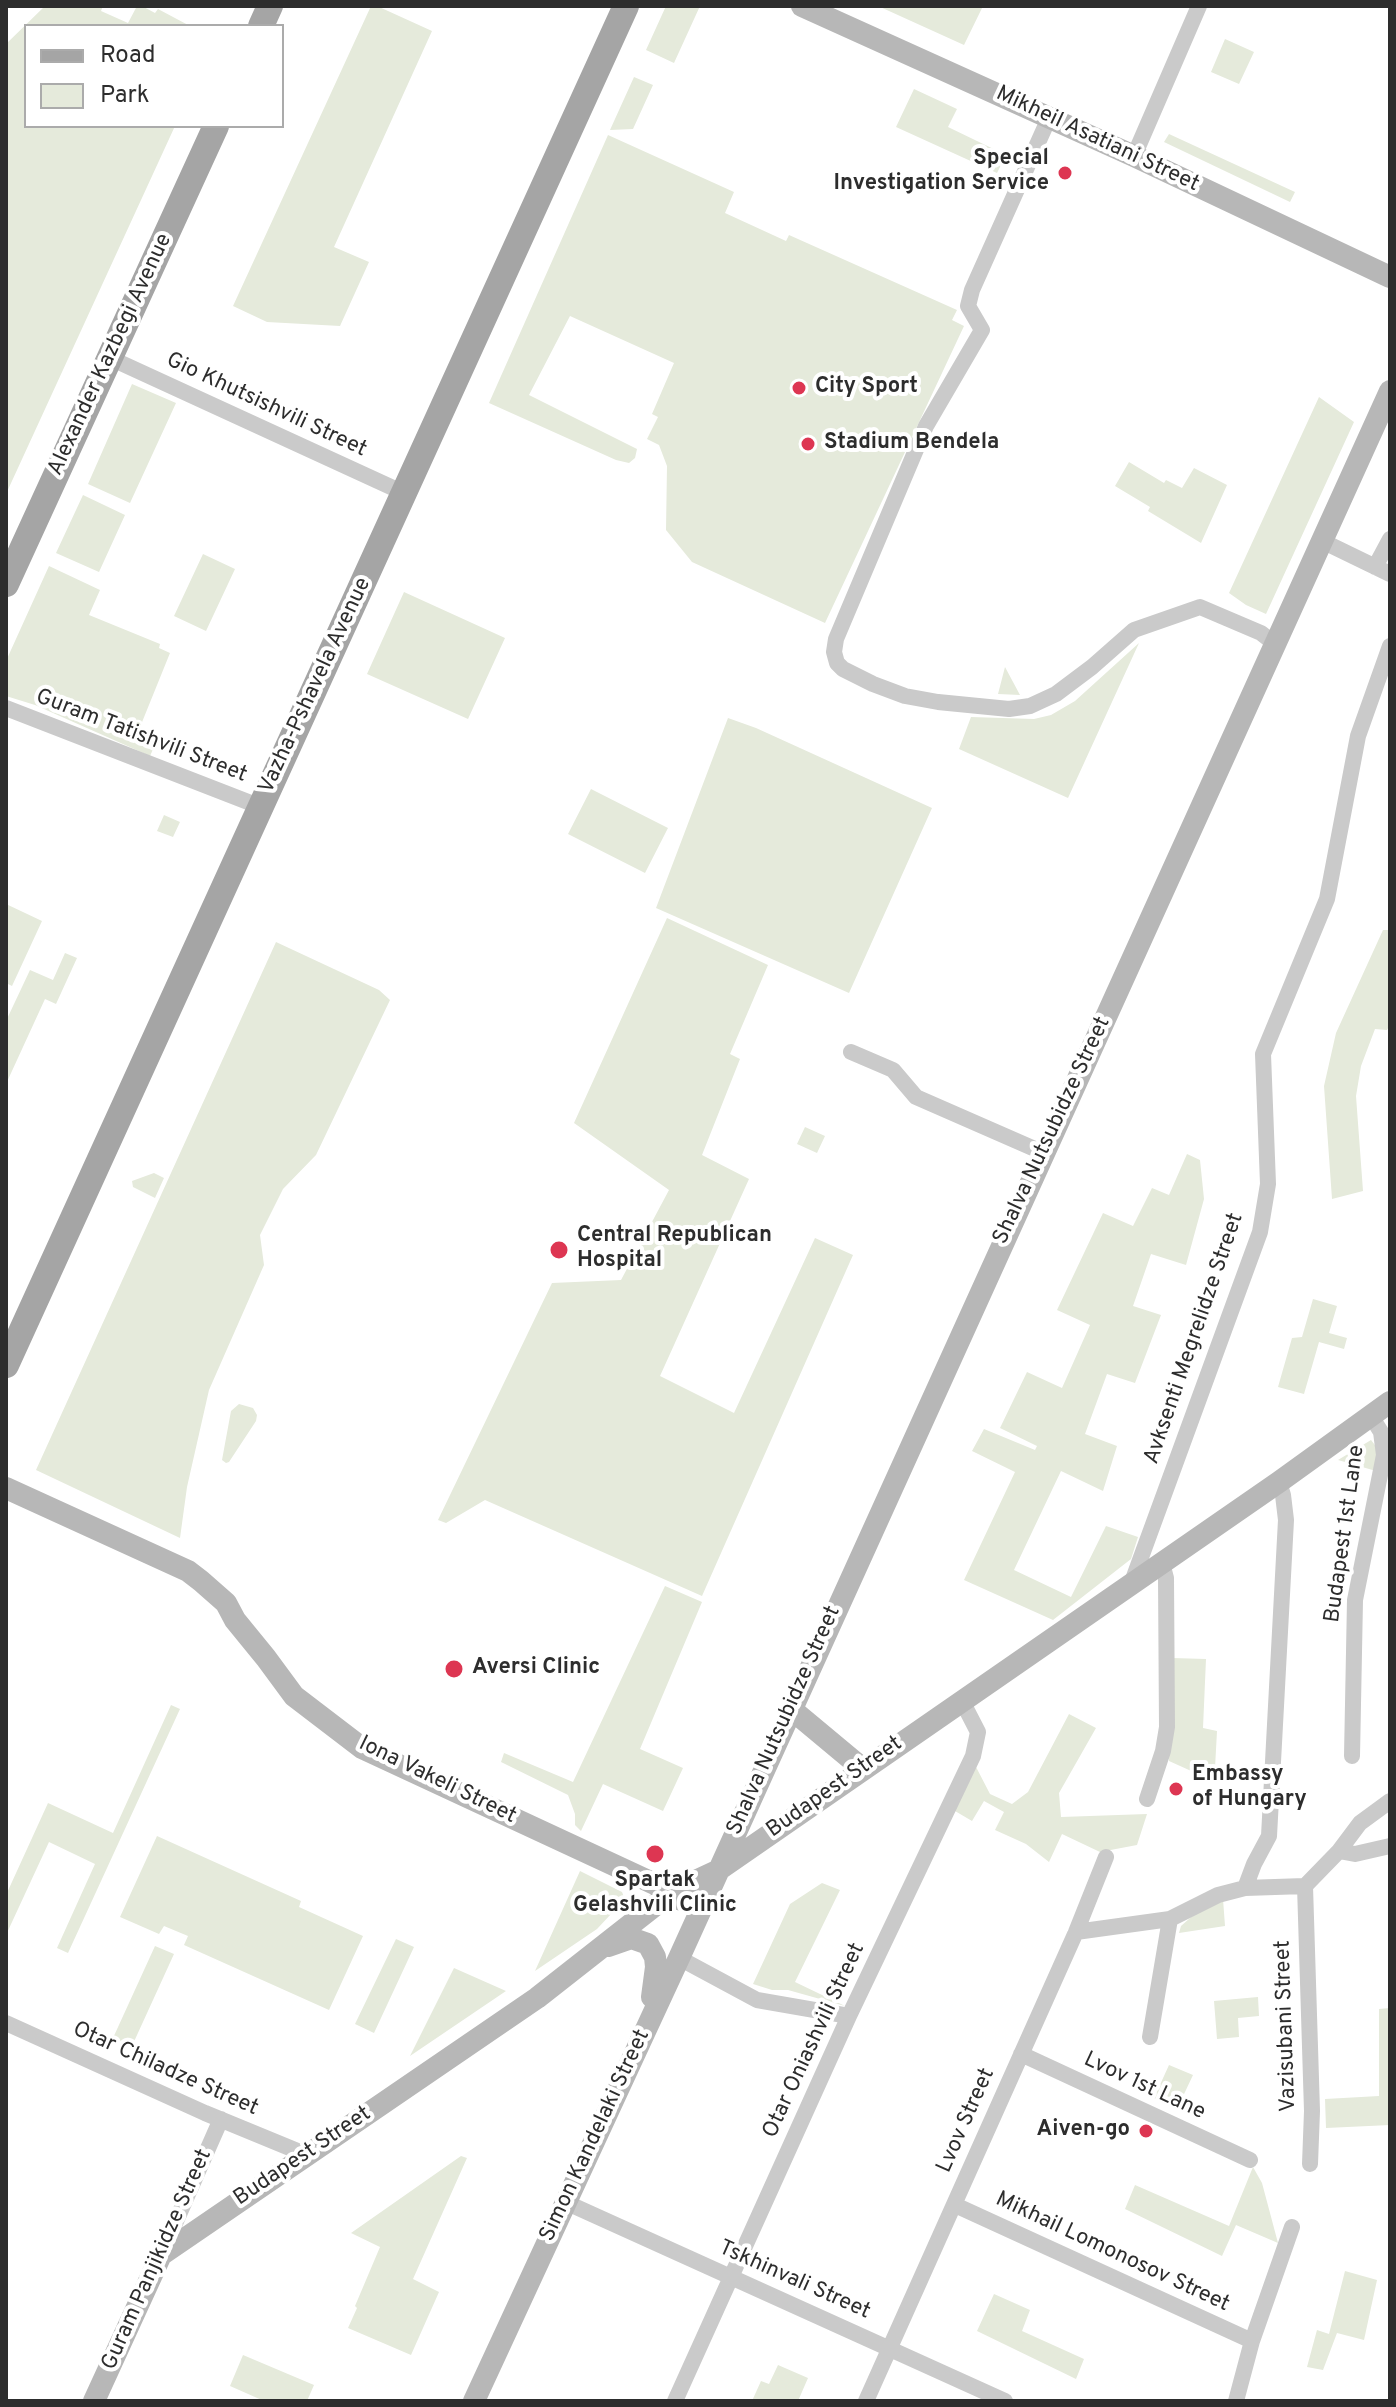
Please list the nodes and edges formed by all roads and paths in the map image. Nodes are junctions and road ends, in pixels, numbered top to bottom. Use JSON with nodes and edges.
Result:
{"nodes":[{"id":1,"x":626,"y":6,"type":"edge"},
{"id":2,"x":802,"y":6,"type":"edge"},
{"id":3,"x":1199,"y":6,"type":"edge"},
{"id":4,"x":1049,"y":118,"type":"junction"},
{"id":5,"x":215,"y":128,"type":"edge"},
{"id":6,"x":1134,"y":156,"type":"junction"},
{"id":7,"x":1390,"y":277,"type":"edge"},
{"id":8,"x":110,"y":358,"type":"junction"},
{"id":9,"x":1390,"y":391,"type":"edge"},
{"id":10,"x":404,"y":493,"type":"junction"},
{"id":11,"x":1390,"y":539,"type":"edge"},
{"id":12,"x":1322,"y":541,"type":"junction"},
{"id":13,"x":1382,"y":570,"type":"edge"},
{"id":14,"x":6,"y":584,"type":"edge"},
{"id":15,"x":1275,"y":644,"type":"junction"},
{"id":16,"x":1390,"y":646,"type":"edge"},
{"id":17,"x":6,"y":708,"type":"edge"},
{"id":18,"x":261,"y":807,"type":"junction"},
{"id":19,"x":851,"y":1052,"type":"dead end"},
{"id":20,"x":1044,"y":1153,"type":"junction"},
{"id":21,"x":6,"y":1365,"type":"edge"},
{"id":22,"x":1390,"y":1402,"type":"edge"},
{"id":23,"x":1371,"y":1416,"type":"junction"},
{"id":24,"x":1279,"y":1482,"type":"junction"},
{"id":25,"x":6,"y":1488,"type":"edge"},
{"id":26,"x":1162,"y":1563,"type":"junction"},
{"id":27,"x":1132,"y":1582,"type":"junction"},
{"id":28,"x":962,"y":1701,"type":"junction"},
{"id":29,"x":791,"y":1709,"type":"junction"},
{"id":30,"x":1352,"y":1756,"type":"dead end"},
{"id":31,"x":863,"y":1769,"type":"junction"},
{"id":32,"x":1147,"y":1799,"type":"dead end"},
{"id":33,"x":1390,"y":1801,"type":"edge"},
{"id":34,"x":1390,"y":1846,"type":"edge"},
{"id":35,"x":1339,"y":1851,"type":"junction"},
{"id":36,"x":1106,"y":1857,"type":"dead end"},
{"id":37,"x":717,"y":1871,"type":"junction"},
{"id":38,"x":1305,"y":1886,"type":"junction"},
{"id":39,"x":1245,"y":1888,"type":"junction"},
{"id":40,"x":672,"y":1892,"type":"junction"},
{"id":41,"x":698,"y":1913,"type":"junction"},
{"id":42,"x":1170,"y":1919,"type":"junction"},
{"id":43,"x":1076,"y":1932,"type":"junction"},
{"id":44,"x":604,"y":1947,"type":"junction"},
{"id":45,"x":679,"y":1958,"type":"junction"},
{"id":46,"x":849,"y":2016,"type":"junction"},
{"id":47,"x":6,"y":2023,"type":"edge"},
{"id":48,"x":647,"y":2025,"type":"junction"},
{"id":49,"x":1150,"y":2037,"type":"dead end"},
{"id":50,"x":1021,"y":2054,"type":"junction"},
{"id":51,"x":221,"y":2119,"type":"junction"},
{"id":52,"x":307,"y":2155,"type":"junction"},
{"id":53,"x":1250,"y":2160,"type":"dead end"},
{"id":54,"x":1310,"y":2164,"type":"dead end"},
{"id":55,"x":565,"y":2202,"type":"junction"},
{"id":56,"x":955,"y":2205,"type":"junction"},
{"id":57,"x":1292,"y":2227,"type":"dead end"},
{"id":58,"x":161,"y":2255,"type":"junction"},
{"id":59,"x":731,"y":2276,"type":"junction"},
{"id":60,"x":1252,"y":2341,"type":"junction"},
{"id":61,"x":889,"y":2349,"type":"junction"},
{"id":62,"x":94,"y":2401,"type":"edge"},
{"id":63,"x":474,"y":2401,"type":"edge"},
{"id":64,"x":675,"y":2401,"type":"edge"},
{"id":65,"x":866,"y":2401,"type":"edge"},
{"id":66,"x":1005,"y":2401,"type":"edge"},
{"id":67,"x":1236,"y":2401,"type":"edge"}],
"edges":[{"from":1,"to":10,"type":"main road","name":"Vazha-Pshavela Avenue"},
{"from":2,"to":4,"type":"main road","name":"Mikheil Asatiani Street"},
{"from":3,"to":6,"type":"street"},
{"from":4,"to":6,"type":"main road","name":"Mikheil Asatiani Street"},
{"from":4,"to":15,"type":"street"},
{"from":5,"to":8,"type":"main road","name":"Alexander Kazbegi Avenue"},
{"from":6,"to":7,"type":"main road","name":"Mikheil Asatiani Street"},
{"from":8,"to":10,"type":"street","name":"Gio Khutsishvili Street"},
{"from":8,"to":14,"type":"main road","name":"Alexander Kazbegi Avenue"},
{"from":9,"to":12,"type":"main road","name":"Shalva Nutsubidze Street"},
{"from":10,"to":18,"type":"main road","name":"Vazha-Pshavela Avenue"},
{"from":11,"to":13,"type":"street"},
{"from":12,"to":13,"type":"street"},
{"from":12,"to":15,"type":"main road","name":"Shalva Nutsubidze Street"},
{"from":15,"to":20,"type":"main road","name":"Shalva Nutsubidze Street"},
{"from":16,"to":27,"type":"street","name":"Avksenti Megrelidze Street"},
{"from":17,"to":18,"type":"street","name":"Guram Tatishvili Street"},
{"from":18,"to":21,"type":"main road","name":"Vazha-Pshavela Avenue"},
{"from":19,"to":20,"type":"street"},
{"from":20,"to":29,"type":"main road","name":"Shalva Nutsubidze Street"},
{"from":22,"to":23,"type":"main road","name":"Budapest Street"},
{"from":23,"to":24,"type":"main road","name":"Budapest Street"},
{"from":23,"to":30,"type":"street","name":"Budapest 1st Lane"},
{"from":24,"to":26,"type":"main road","name":"Budapest Street"},
{"from":24,"to":39,"type":"street"},
{"from":25,"to":40,"type":"main road","name":"Iona Vakeli Street"},
{"from":26,"to":27,"type":"main road","name":"Budapest Street"},
{"from":26,"to":32,"type":"street"},
{"from":27,"to":28,"type":"main road","name":"Budapest Street"},
{"from":28,"to":31,"type":"main road","name":"Budapest Street"},
{"from":28,"to":46,"type":"street","name":"Otar Oniashvili Street"},
{"from":29,"to":31,"type":"main road"},
{"from":29,"to":37,"type":"main road","name":"Shalva Nutsubidze Street"},
{"from":31,"to":37,"type":"main road","name":"Budapest Street"},
{"from":33,"to":35,"type":"street"},
{"from":34,"to":35,"type":"street"},
{"from":35,"to":38,"type":"street"},
{"from":36,"to":43,"type":"street","name":"Lvov Street"},
{"from":37,"to":40,"type":"main road","name":"Budapest Street"},
{"from":37,"to":41,"type":"main road","name":"Simon Kandelaki Street"},
{"from":38,"to":39,"type":"street"},
{"from":38,"to":54,"type":"street","name":"Vazisubani Street"},
{"from":39,"to":42,"type":"street"},
{"from":40,"to":41,"type":"main road","name":"Iona Vakeli Street"},
{"from":40,"to":44,"type":"main road","name":"Budapest Street"},
{"from":41,"to":45,"type":"main road","name":"Simon Kandelaki Street"},
{"from":42,"to":43,"type":"street"},
{"from":42,"to":49,"type":"street"},
{"from":43,"to":50,"type":"street","name":"Lvov Street"},
{"from":44,"to":48,"type":"main road"},
{"from":44,"to":52,"type":"main road","name":"Budapest Street"},
{"from":45,"to":46,"type":"street"},
{"from":45,"to":48,"type":"main road","name":"Simon Kandelaki Street"},
{"from":46,"to":59,"type":"street","name":"Otar Oniashvili Street"},
{"from":47,"to":51,"type":"street","name":"Otar Chiladze Street"},
{"from":48,"to":55,"type":"main road","name":"Simon Kandelaki Street"},
{"from":50,"to":53,"type":"street","name":"Lvov 1st Lane"},
{"from":50,"to":56,"type":"street","name":"Lvov Street"},
{"from":51,"to":52,"type":"street","name":"Otar Chiladze Street"},
{"from":51,"to":58,"type":"street","name":"Guram Panjikidze Street"},
{"from":52,"to":58,"type":"main road","name":"Budapest Street"},
{"from":55,"to":59,"type":"street","name":"Tskhinvali Street"},
{"from":55,"to":63,"type":"main road","name":"Simon Kandelaki Street"},
{"from":56,"to":60,"type":"street","name":"Mikhail Lomonosov Street"},
{"from":56,"to":61,"type":"street","name":"Lvov Street"},
{"from":57,"to":60,"type":"street"},
{"from":58,"to":62,"type":"main road","name":"Guram Panjikidze Street"},
{"from":59,"to":61,"type":"street","name":"Tskhinvali Street"},
{"from":59,"to":64,"type":"street","name":"Otar Oniashvili Street"},
{"from":60,"to":67,"type":"street"},
{"from":61,"to":65,"type":"street","name":"Lvov Street"},
{"from":61,"to":66,"type":"street","name":"Tskhinvali Street"}]}
